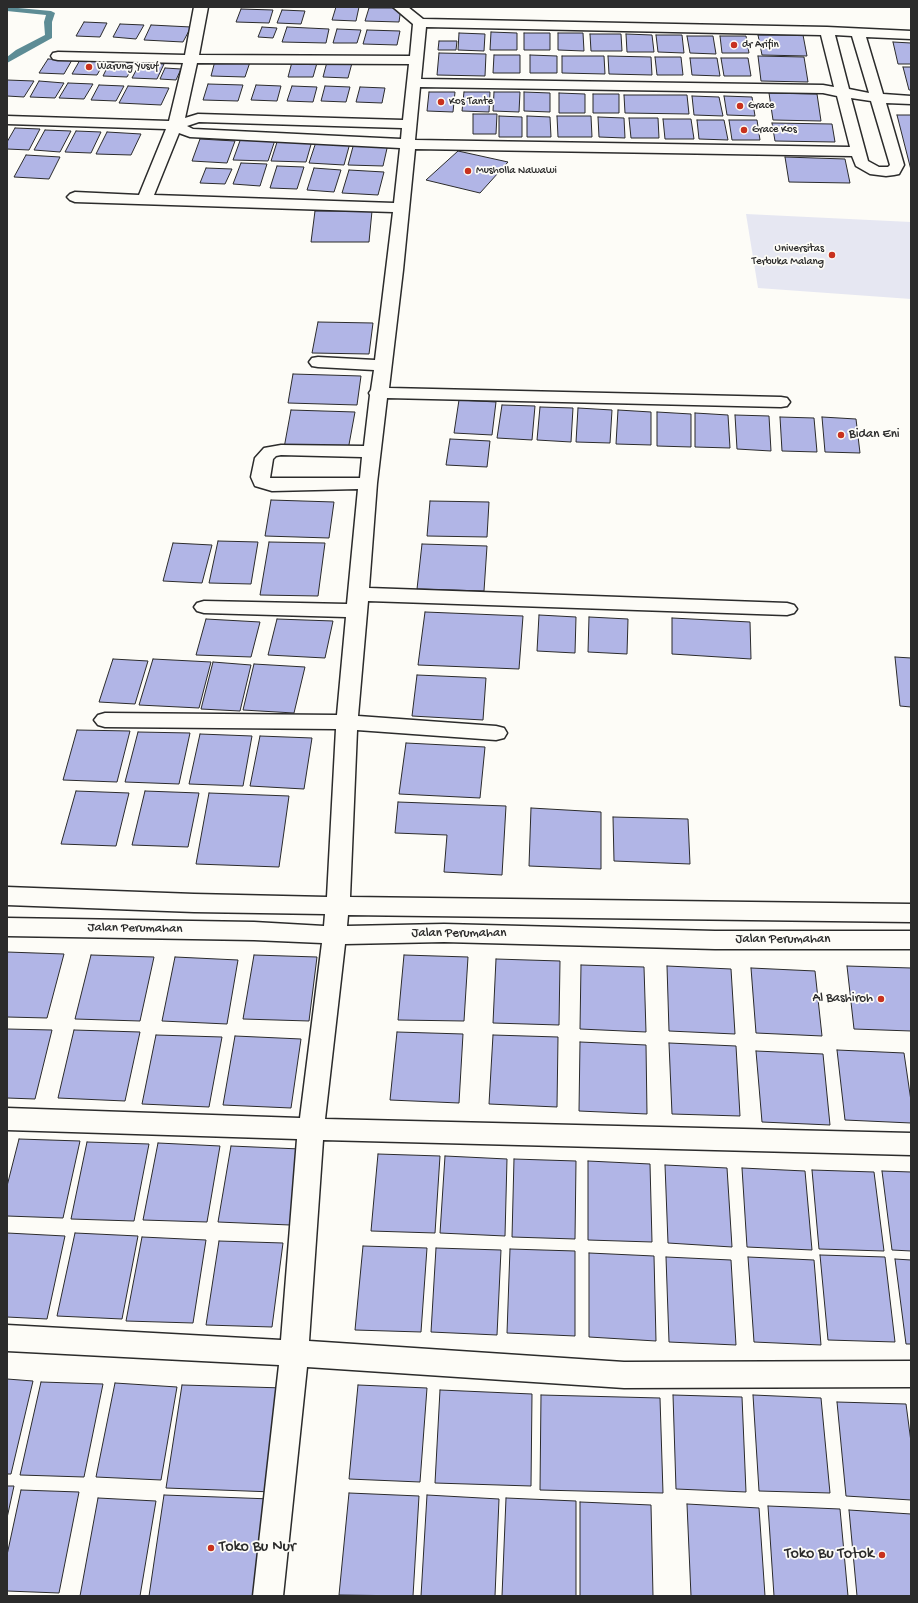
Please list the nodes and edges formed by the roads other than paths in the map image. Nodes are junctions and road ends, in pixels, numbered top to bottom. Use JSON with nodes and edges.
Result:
{"nodes":[{"id":1,"x":201,"y":7,"type":"edge"},
{"id":2,"x":400,"y":7,"type":"edge"},
{"id":3,"x":420,"y":23,"type":"junction"},
{"id":4,"x":827,"y":31,"type":"junction"},
{"id":5,"x":858,"y":33,"type":"junction"},
{"id":6,"x":911,"y":35,"type":"edge"},
{"id":7,"x":58,"y":56,"type":"dead end"},
{"id":8,"x":191,"y":59,"type":"junction"},
{"id":9,"x":417,"y":60,"type":"junction"},
{"id":10,"x":414,"y":83,"type":"junction"},
{"id":11,"x":842,"y":92,"type":"junction"},
{"id":12,"x":876,"y":98,"type":"junction"},
{"id":13,"x":911,"y":100,"type":"edge"},
{"id":14,"x":7,"y":120,"type":"edge"},
{"id":15,"x":410,"y":124,"type":"junction"},
{"id":16,"x":175,"y":125,"type":"junction"},
{"id":17,"x":407,"y":144,"type":"junction"},
{"id":18,"x":858,"y":152,"type":"junction"},
{"id":19,"x":75,"y":197,"type":"dead end"},
{"id":20,"x":144,"y":200,"type":"junction"},
{"id":21,"x":400,"y":208,"type":"junction"},
{"id":22,"x":318,"y":362,"type":"dead end"},
{"id":23,"x":382,"y":366,"type":"junction"},
{"id":24,"x":378,"y":393,"type":"junction"},
{"id":25,"x":781,"y":402,"type":"dead end"},
{"id":26,"x":372,"y":452,"type":"junction"},
{"id":27,"x":368,"y":483,"type":"junction"},
{"id":28,"x":358,"y":602,"type":"junction"},
{"id":29,"x":204,"y":607,"type":"dead end"},
{"id":30,"x":788,"y":609,"type":"dead end"},
{"id":31,"x":105,"y":720,"type":"dead end"},
{"id":32,"x":347,"y":722,"type":"junction"},
{"id":33,"x":496,"y":734,"type":"dead end"},
{"id":34,"x":7,"y":896,"type":"edge"},
{"id":35,"x":338,"y":906,"type":"junction"},
{"id":36,"x":552,"y":909,"type":"junction"},
{"id":37,"x":911,"y":913,"type":"edge"},
{"id":38,"x":7,"y":927,"type":"edge"},
{"id":39,"x":334,"y":936,"type":"junction"},
{"id":40,"x":554,"y":936,"type":"junction"},
{"id":41,"x":911,"y":940,"type":"edge"},
{"id":42,"x":7,"y":1119,"type":"edge"},
{"id":43,"x":311,"y":1130,"type":"junction"},
{"id":44,"x":911,"y":1144,"type":"edge"},
{"id":45,"x":7,"y":1338,"type":"edge"},
{"id":46,"x":294,"y":1353,"type":"junction"},
{"id":47,"x":911,"y":1374,"type":"edge"},
{"id":48,"x":268,"y":1596,"type":"edge"}],
"edges":[{"from":1,"to":8,"type":"street"},
{"from":2,"to":3,"type":"street"},
{"from":3,"to":4,"type":"street"},
{"from":3,"to":9,"type":"street"},
{"from":4,"to":5,"type":"street"},
{"from":4,"to":11,"type":"street"},
{"from":5,"to":6,"type":"street"},
{"from":5,"to":12,"type":"street"},
{"from":7,"to":8,"type":"street"},
{"from":8,"to":9,"type":"street"},
{"from":8,"to":16,"type":"street"},
{"from":9,"to":10,"type":"street"},
{"from":10,"to":11,"type":"street"},
{"from":10,"to":15,"type":"street"},
{"from":11,"to":12,"type":"street"},
{"from":11,"to":18,"type":"street"},
{"from":12,"to":13,"type":"street"},
{"from":12,"to":18,"type":"street"},
{"from":14,"to":16,"type":"street"},
{"from":15,"to":16,"type":"street"},
{"from":15,"to":17,"type":"street"},
{"from":16,"to":17,"type":"street"},
{"from":16,"to":20,"type":"street"},
{"from":17,"to":18,"type":"street"},
{"from":17,"to":21,"type":"street"},
{"from":19,"to":20,"type":"street"},
{"from":20,"to":21,"type":"street"},
{"from":21,"to":23,"type":"street"},
{"from":22,"to":23,"type":"street"},
{"from":23,"to":24,"type":"street"},
{"from":24,"to":25,"type":"street"},
{"from":24,"to":26,"type":"street"},
{"from":26,"to":27,"type":"street"},
{"from":26,"to":27,"type":"street"},
{"from":27,"to":28,"type":"street"},
{"from":28,"to":29,"type":"street"},
{"from":28,"to":30,"type":"street"},
{"from":28,"to":32,"type":"street"},
{"from":31,"to":32,"type":"street"},
{"from":32,"to":33,"type":"street"},
{"from":32,"to":35,"type":"street"},
{"from":34,"to":35,"type":"street","name":"Jalan Perumahan"},
{"from":35,"to":36,"type":"street","name":"Jalan Perumahan"},
{"from":35,"to":39,"type":"street"},
{"from":36,"to":37,"type":"street","name":"Jalan Perumahan"},
{"from":36,"to":40,"type":"street"},
{"from":38,"to":39,"type":"street","name":"Jalan Perumahan"},
{"from":39,"to":40,"type":"street","name":"Jalan Perumahan"},
{"from":39,"to":43,"type":"street"},
{"from":40,"to":41,"type":"street","name":"Jalan Perumahan"},
{"from":42,"to":43,"type":"street"},
{"from":43,"to":44,"type":"street"},
{"from":43,"to":46,"type":"street"},
{"from":45,"to":46,"type":"street"},
{"from":46,"to":47,"type":"street"},
{"from":46,"to":48,"type":"street"}]}
